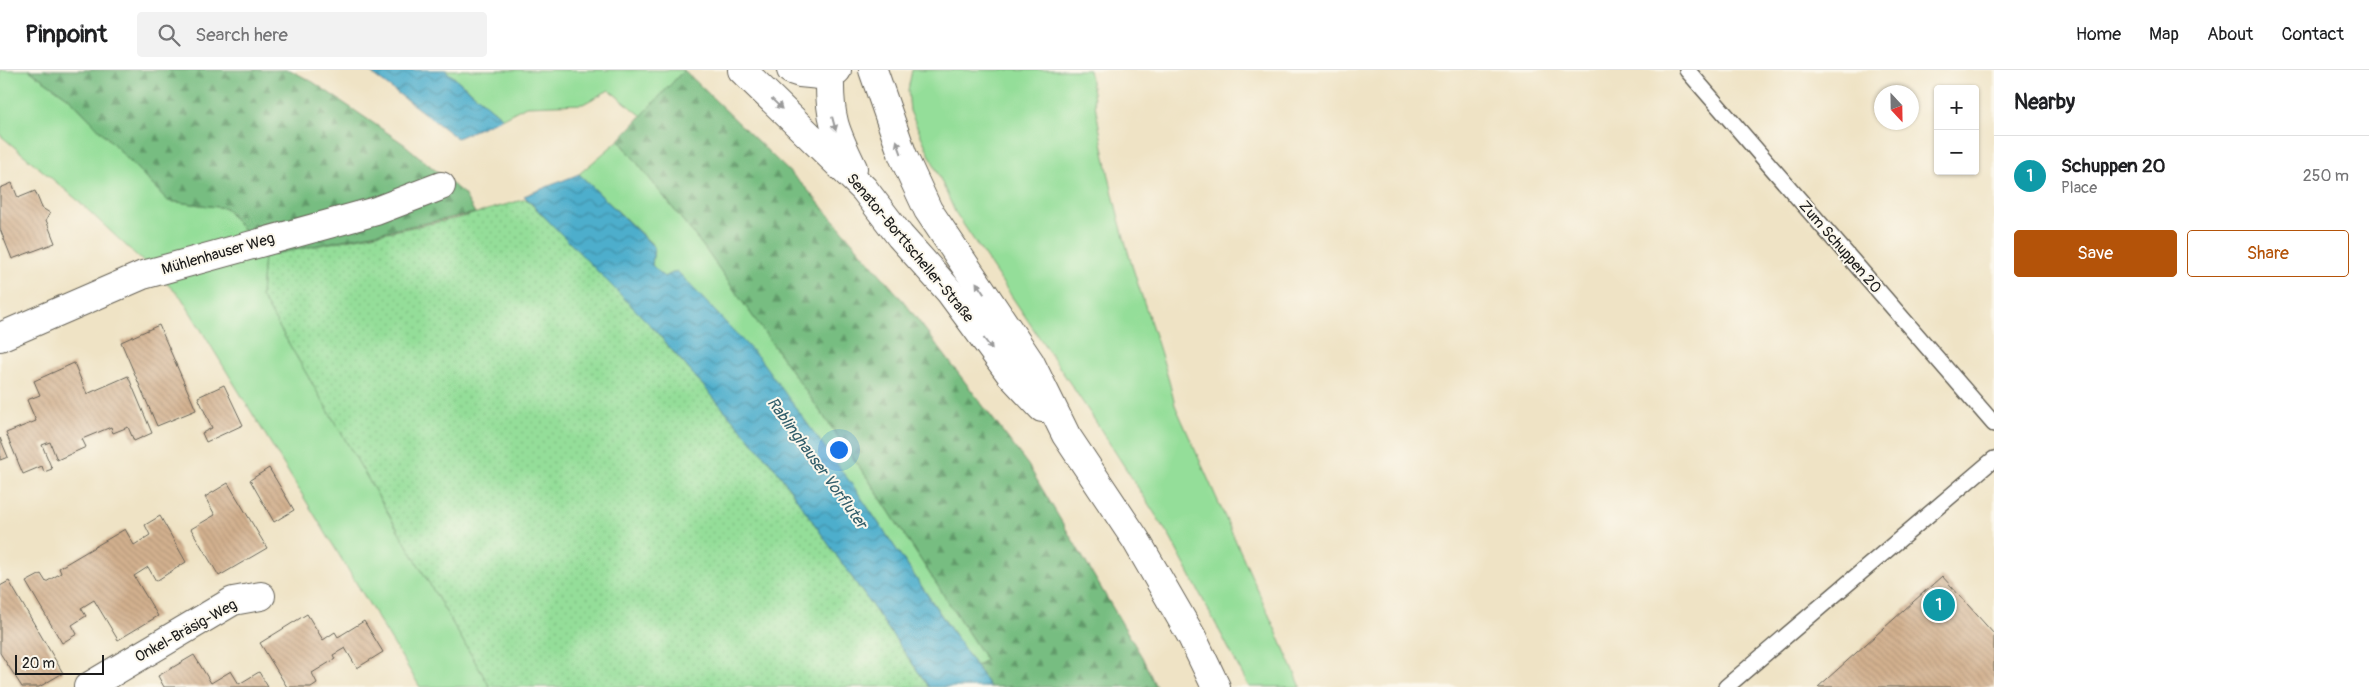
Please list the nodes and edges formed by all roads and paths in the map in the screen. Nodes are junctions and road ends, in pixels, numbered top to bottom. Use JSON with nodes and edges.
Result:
{"nodes":[{"id":1,"x":742,"y":70,"type":"edge"},
{"id":2,"x":791,"y":70,"type":"edge"},
{"id":3,"x":873,"y":70,"type":"edge"},
{"id":4,"x":1687,"y":70,"type":"edge"},
{"id":5,"x":833,"y":73,"type":"edge"},
{"id":6,"x":441,"y":186,"type":"dead end"},
{"id":7,"x":864,"y":189,"type":"junction"},
{"id":8,"x":0,"y":336,"type":"edge"},
{"id":9,"x":1994,"y":424,"type":"edge"},
{"id":10,"x":1066,"y":435,"type":"junction"},
{"id":11,"x":1994,"y":459,"type":"edge"},
{"id":12,"x":261,"y":596,"type":"dead end"},
{"id":13,"x":88,"y":687,"type":"edge"},
{"id":14,"x":1216,"y":687,"type":"edge"},
{"id":15,"x":1726,"y":687,"type":"edge"}],
"edges":[{"from":1,"to":7,"type":"street","name":"Senator-Borttscheller-Straße","one_way":true},
{"from":2,"to":5,"type":"street"},
{"from":10,"to":3,"type":"street","name":"Senator-Borttscheller-Straße","one_way":true},
{"from":4,"to":9,"type":"lane","name":"Zum Schuppen 20"},
{"from":5,"to":7,"type":"street","one_way":true},
{"from":6,"to":8,"type":"street","name":"Mühlenhauser Weg"},
{"from":7,"to":10,"type":"street","name":"Senator-Borttscheller-Straße","one_way":true},
{"from":10,"to":14,"type":"street","name":"Senator-Borttscheller-Straße"},
{"from":11,"to":15,"type":"lane"},
{"from":12,"to":13,"type":"street","name":"Onkel-Bräsig-Weg"}]}
